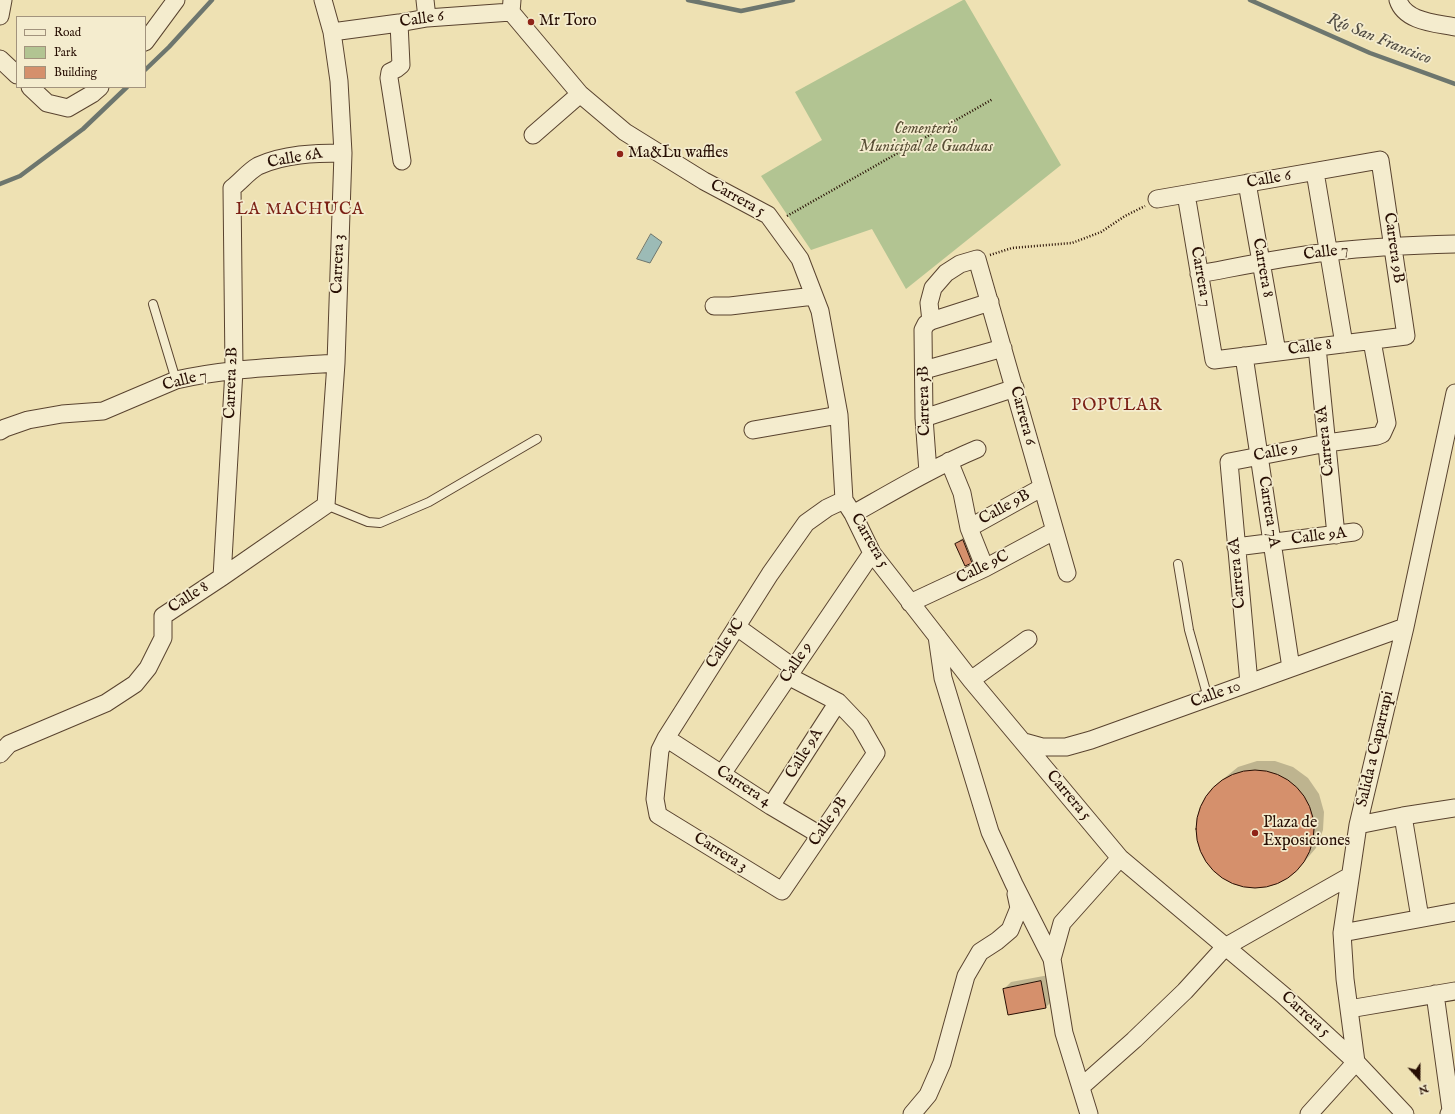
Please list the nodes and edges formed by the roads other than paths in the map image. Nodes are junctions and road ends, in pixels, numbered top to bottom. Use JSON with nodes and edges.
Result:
{"nodes":[{"id":1,"x":3,"y":0,"type":"edge"},
{"id":2,"x":176,"y":0,"type":"edge"},
{"id":3,"x":323,"y":0,"type":"edge"},
{"id":4,"x":425,"y":0,"type":"edge"},
{"id":5,"x":1398,"y":1,"type":"edge"},
{"id":6,"x":511,"y":6,"type":"edge"},
{"id":7,"x":0,"y":16,"type":"edge"},
{"id":8,"x":427,"y":18,"type":"junction"},
{"id":9,"x":399,"y":23,"type":"junction"},
{"id":10,"x":1455,"y":27,"type":"edge"},
{"id":11,"x":332,"y":32,"type":"junction"},
{"id":12,"x":146,"y":41,"type":"edge"},
{"id":13,"x":0,"y":59,"type":"edge"},
{"id":14,"x":16,"y":74,"type":"edge"},
{"id":15,"x":31,"y":88,"type":"edge"},
{"id":16,"x":99,"y":88,"type":"edge"},
{"id":17,"x":580,"y":94,"type":"junction"},
{"id":18,"x":533,"y":135,"type":"dead end"},
{"id":19,"x":343,"y":153,"type":"junction"},
{"id":20,"x":1380,"y":160,"type":"joint"},
{"id":21,"x":402,"y":161,"type":"dead end"},
{"id":22,"x":1315,"y":172,"type":"junction"},
{"id":23,"x":1247,"y":183,"type":"junction"},
{"id":24,"x":232,"y":188,"type":"joint"},
{"id":25,"x":1186,"y":194,"type":"junction"},
{"id":26,"x":1157,"y":199,"type":"road end"},
{"id":27,"x":1455,"y":244,"type":"edge"},
{"id":28,"x":1393,"y":246,"type":"junction"},
{"id":29,"x":1328,"y":252,"type":"junction"},
{"id":30,"x":1261,"y":262,"type":"junction"},
{"id":31,"x":1199,"y":274,"type":"junction"},
{"id":32,"x":814,"y":296,"type":"junction"},
{"id":33,"x":990,"y":302,"type":"junction"},
{"id":34,"x":153,"y":304,"type":"dead end"},
{"id":35,"x":714,"y":306,"type":"dead end"},
{"id":36,"x":927,"y":325,"type":"junction"},
{"id":37,"x":1406,"y":336,"type":"joint"},
{"id":38,"x":1372,"y":340,"type":"junction"},
{"id":39,"x":1344,"y":344,"type":"junction"},
{"id":40,"x":1317,"y":347,"type":"junction"},
{"id":41,"x":1003,"y":348,"type":"junction"},
{"id":42,"x":1277,"y":352,"type":"junction"},
{"id":43,"x":1244,"y":356,"type":"junction"},
{"id":44,"x":1214,"y":360,"type":"joint"},
{"id":45,"x":336,"y":363,"type":"junction"},
{"id":46,"x":234,"y":370,"type":"junction"},
{"id":47,"x":924,"y":370,"type":"junction"},
{"id":48,"x":176,"y":380,"type":"junction"},
{"id":49,"x":1015,"y":388,"type":"junction"},
{"id":50,"x":1455,"y":393,"type":"edge"},
{"id":51,"x":839,"y":415,"type":"junction"},
{"id":52,"x":924,"y":418,"type":"junction"},
{"id":53,"x":752,"y":430,"type":"dead end"},
{"id":54,"x":0,"y":431,"type":"edge"},
{"id":55,"x":537,"y":439,"type":"dead end"},
{"id":56,"x":1326,"y":443,"type":"junction"},
{"id":57,"x":977,"y":449,"type":"dead end"},
{"id":58,"x":1259,"y":456,"type":"junction"},
{"id":59,"x":949,"y":461,"type":"junction"},
{"id":60,"x":1229,"y":462,"type":"joint"},
{"id":61,"x":928,"y":472,"type":"junction"},
{"id":62,"x":1041,"y":488,"type":"junction"},
{"id":63,"x":326,"y":505,"type":"junction"},
{"id":64,"x":848,"y":507,"type":"junction"},
{"id":65,"x":969,"y":528,"type":"junction"},
{"id":66,"x":1054,"y":531,"type":"junction"},
{"id":67,"x":1354,"y":532,"type":"dead end"},
{"id":68,"x":1336,"y":534,"type":"junction"},
{"id":69,"x":1272,"y":543,"type":"junction"},
{"id":70,"x":1236,"y":547,"type":"junction"},
{"id":71,"x":872,"y":553,"type":"junction"},
{"id":72,"x":1178,"y":564,"type":"dead end"},
{"id":73,"x":985,"y":568,"type":"junction"},
{"id":74,"x":1067,"y":573,"type":"dead end"},
{"id":75,"x":222,"y":577,"type":"junction"},
{"id":76,"x":910,"y":603,"type":"junction"},
{"id":77,"x":737,"y":627,"type":"junction"},
{"id":78,"x":1405,"y":627,"type":"junction"},
{"id":79,"x":936,"y":636,"type":"junction"},
{"id":80,"x":1028,"y":640,"type":"dead end"},
{"id":81,"x":1291,"y":668,"type":"junction"},
{"id":82,"x":791,"y":672,"type":"junction"},
{"id":83,"x":971,"y":680,"type":"junction"},
{"id":84,"x":1249,"y":684,"type":"junction"},
{"id":85,"x":1208,"y":698,"type":"junction"},
{"id":86,"x":838,"y":702,"type":"junction"},
{"id":87,"x":666,"y":738,"type":"junction"},
{"id":88,"x":1024,"y":742,"type":"junction"},
{"id":89,"x":0,"y":754,"type":"edge"},
{"id":90,"x":722,"y":774,"type":"junction"},
{"id":91,"x":771,"y":806,"type":"junction"},
{"id":92,"x":1455,"y":808,"type":"edge"},
{"id":93,"x":658,"y":815,"type":"joint"},
{"id":94,"x":1403,"y":816,"type":"junction"},
{"id":95,"x":1358,"y":825,"type":"junction"},
{"id":96,"x":820,"y":835,"type":"junction"},
{"id":97,"x":1120,"y":858,"type":"junction"},
{"id":98,"x":1350,"y":876,"type":"junction"},
{"id":99,"x":1014,"y":884,"type":"junction"},
{"id":100,"x":782,"y":891,"type":"joint"},
{"id":101,"x":1455,"y":912,"type":"edge"},
{"id":102,"x":1420,"y":918,"type":"junction"},
{"id":103,"x":1342,"y":933,"type":"junction"},
{"id":104,"x":1225,"y":947,"type":"junction"},
{"id":105,"x":1052,"y":959,"type":"junction"},
{"id":106,"x":1455,"y":991,"type":"edge"},
{"id":107,"x":1436,"y":994,"type":"junction"},
{"id":108,"x":1349,"y":1009,"type":"junction"},
{"id":109,"x":1356,"y":1062,"type":"junction"},
{"id":110,"x":1081,"y":1086,"type":"junction"},
{"id":111,"x":1452,"y":1112,"type":"edge"},
{"id":112,"x":912,"y":1114,"type":"edge"},
{"id":113,"x":1089,"y":1114,"type":"edge"},
{"id":114,"x":1309,"y":1114,"type":"edge"},
{"id":115,"x":1405,"y":1114,"type":"edge"}],
"edges":[{"from":1,"to":7,"type":"street"},
{"from":2,"to":12,"type":"street"},
{"from":3,"to":11,"type":"street","name":"Carrera 3"},
{"from":4,"to":8,"type":"street"},
{"from":5,"to":10,"type":"street"},
{"from":6,"to":8,"type":"street","name":"Calle 6"},
{"from":6,"to":17,"type":"street","name":"Carrera 5"},
{"from":8,"to":9,"type":"street","name":"Calle 6"},
{"from":9,"to":11,"type":"street","name":"Calle 6"},
{"from":9,"to":21,"type":"street"},
{"from":11,"to":19,"type":"street","name":"Carrera 3"},
{"from":13,"to":14,"type":"street"},
{"from":15,"to":16,"type":"street"},
{"from":17,"to":18,"type":"street"},
{"from":17,"to":32,"type":"street","name":"Carrera 5"},
{"from":19,"to":24,"type":"street","name":"Calle 6A"},
{"from":19,"to":45,"type":"street","name":"Carrera 3"},
{"from":20,"to":22,"type":"street","name":"Calle 6"},
{"from":20,"to":28,"type":"street","name":"Carrera 9B"},
{"from":22,"to":23,"type":"street","name":"Calle 6"},
{"from":22,"to":29,"type":"street"},
{"from":23,"to":25,"type":"street","name":"Calle 6"},
{"from":23,"to":30,"type":"street","name":"Carrera 8"},
{"from":24,"to":46,"type":"street","name":"Carrera 2B"},
{"from":25,"to":26,"type":"street","name":"Calle 6"},
{"from":25,"to":31,"type":"street","name":"Carrera 7"},
{"from":27,"to":28,"type":"street","name":"Calle 7"},
{"from":28,"to":29,"type":"street","name":"Calle 7"},
{"from":28,"to":37,"type":"street","name":"Carrera 9B"},
{"from":29,"to":30,"type":"street","name":"Calle 7"},
{"from":29,"to":39,"type":"street"},
{"from":30,"to":31,"type":"street","name":"Calle 7"},
{"from":30,"to":42,"type":"street","name":"Carrera 8"},
{"from":31,"to":44,"type":"street","name":"Carrera 7"},
{"from":32,"to":35,"type":"street"},
{"from":32,"to":51,"type":"street","name":"Carrera 5"},
{"from":33,"to":36,"type":"street"},
{"from":33,"to":36,"type":"street","name":"Carrera 6"},
{"from":33,"to":41,"type":"street","name":"Carrera 6"},
{"from":34,"to":48,"type":"lane"},
{"from":36,"to":47,"type":"street","name":"Carrera 5B"},
{"from":37,"to":38,"type":"street","name":"Calle 8"},
{"from":38,"to":39,"type":"street","name":"Calle 8"},
{"from":38,"to":56,"type":"street","name":"Calle 9"},
{"from":39,"to":40,"type":"street","name":"Calle 8"},
{"from":40,"to":42,"type":"street","name":"Calle 8"},
{"from":40,"to":56,"type":"street","name":"Carrera 8A"},
{"from":41,"to":47,"type":"street"},
{"from":41,"to":49,"type":"street","name":"Carrera 6"},
{"from":42,"to":43,"type":"street","name":"Calle 8"},
{"from":43,"to":44,"type":"street","name":"Calle 8"},
{"from":43,"to":58,"type":"street","name":"Carrera 7A"},
{"from":45,"to":46,"type":"street","name":"Calle 7"},
{"from":45,"to":63,"type":"street","name":"Carrera 3"},
{"from":46,"to":48,"type":"street","name":"Calle 7"},
{"from":46,"to":75,"type":"street","name":"Carrera 2B"},
{"from":47,"to":52,"type":"street","name":"Carrera 5B"},
{"from":48,"to":54,"type":"street","name":"Calle 7"},
{"from":49,"to":52,"type":"street"},
{"from":49,"to":62,"type":"street","name":"Carrera 6"},
{"from":50,"to":78,"type":"street","name":"Salida a Caparrapi"},
{"from":51,"to":53,"type":"street"},
{"from":51,"to":64,"type":"street","name":"Carrera 5"},
{"from":52,"to":61,"type":"street","name":"Carrera 5B"},
{"from":55,"to":63,"type":"lane"},
{"from":56,"to":58,"type":"street","name":"Calle 9"},
{"from":56,"to":68,"type":"street","name":"Carrera 8A"},
{"from":57,"to":59,"type":"street"},
{"from":58,"to":60,"type":"street","name":"Calle 9"},
{"from":58,"to":69,"type":"street","name":"Carrera 7A"},
{"from":59,"to":61,"type":"street"},
{"from":59,"to":65,"type":"street"},
{"from":60,"to":70,"type":"street","name":"Carrera 6A"},
{"from":61,"to":64,"type":"street"},
{"from":62,"to":65,"type":"street","name":"Calle 9B"},
{"from":62,"to":66,"type":"street","name":"Carrera 6"},
{"from":63,"to":75,"type":"street","name":"Calle 8"},
{"from":64,"to":71,"type":"street","name":"Carrera 5"},
{"from":64,"to":77,"type":"street","name":"Calle 8C"},
{"from":65,"to":73,"type":"street"},
{"from":66,"to":73,"type":"street","name":"Calle 9C"},
{"from":66,"to":74,"type":"street","name":"Carrera 6"},
{"from":67,"to":68,"type":"street","name":"Calle 9A"},
{"from":68,"to":69,"type":"street","name":"Calle 9A"},
{"from":69,"to":70,"type":"street","name":"Calle 9A"},
{"from":69,"to":81,"type":"street","name":"Carrera 7A"},
{"from":70,"to":84,"type":"street","name":"Carrera 6A"},
{"from":71,"to":76,"type":"street","name":"Carrera 5"},
{"from":71,"to":82,"type":"street","name":"Calle 9"},
{"from":72,"to":85,"type":"lane"},
{"from":73,"to":76,"type":"street","name":"Calle 9C"},
{"from":75,"to":89,"type":"street","name":"Calle 8"},
{"from":76,"to":79,"type":"street","name":"Carrera 5"},
{"from":77,"to":82,"type":"street"},
{"from":77,"to":87,"type":"street","name":"Calle 8C"},
{"from":78,"to":81,"type":"street","name":"Calle 10"},
{"from":78,"to":95,"type":"street","name":"Salida a Caparrapi"},
{"from":79,"to":83,"type":"street","name":"Carrera 5"},
{"from":79,"to":99,"type":"street"},
{"from":80,"to":83,"type":"street"},
{"from":81,"to":84,"type":"street","name":"Calle 10"},
{"from":82,"to":86,"type":"street"},
{"from":82,"to":90,"type":"street","name":"Calle 9"},
{"from":83,"to":88,"type":"street","name":"Carrera 5"},
{"from":84,"to":85,"type":"street","name":"Calle 10"},
{"from":85,"to":88,"type":"street","name":"Calle 10"},
{"from":86,"to":91,"type":"street","name":"Calle 9A"},
{"from":86,"to":96,"type":"street","name":"Calle 9B"},
{"from":87,"to":90,"type":"street","name":"Carrera 4"},
{"from":87,"to":93,"type":"street","name":"Calle 8C"},
{"from":88,"to":97,"type":"street","name":"Carrera 5"},
{"from":90,"to":91,"type":"street","name":"Carrera 4"},
{"from":91,"to":96,"type":"street","name":"Carrera 4"},
{"from":92,"to":94,"type":"street"},
{"from":93,"to":100,"type":"street","name":"Carrera 3"},
{"from":94,"to":95,"type":"street"},
{"from":94,"to":102,"type":"street"},
{"from":95,"to":98,"type":"street","name":"Salida a Caparrapi"},
{"from":96,"to":100,"type":"street","name":"Calle 9B"},
{"from":97,"to":104,"type":"street","name":"Carrera 5"},
{"from":97,"to":105,"type":"street"},
{"from":98,"to":103,"type":"street","name":"Salida a Caparrapi"},
{"from":98,"to":104,"type":"street"},
{"from":99,"to":105,"type":"street"},
{"from":99,"to":112,"type":"street"},
{"from":101,"to":102,"type":"street"},
{"from":102,"to":103,"type":"street"},
{"from":103,"to":108,"type":"street","name":"Salida a Caparrapi"},
{"from":104,"to":109,"type":"street","name":"Carrera 5"},
{"from":104,"to":110,"type":"street"},
{"from":105,"to":110,"type":"street"},
{"from":106,"to":107,"type":"street"},
{"from":107,"to":108,"type":"street"},
{"from":107,"to":111,"type":"street"},
{"from":108,"to":109,"type":"street","name":"Salida a Caparrapi"},
{"from":109,"to":114,"type":"street"},
{"from":109,"to":115,"type":"street"},
{"from":110,"to":113,"type":"street"}]}
